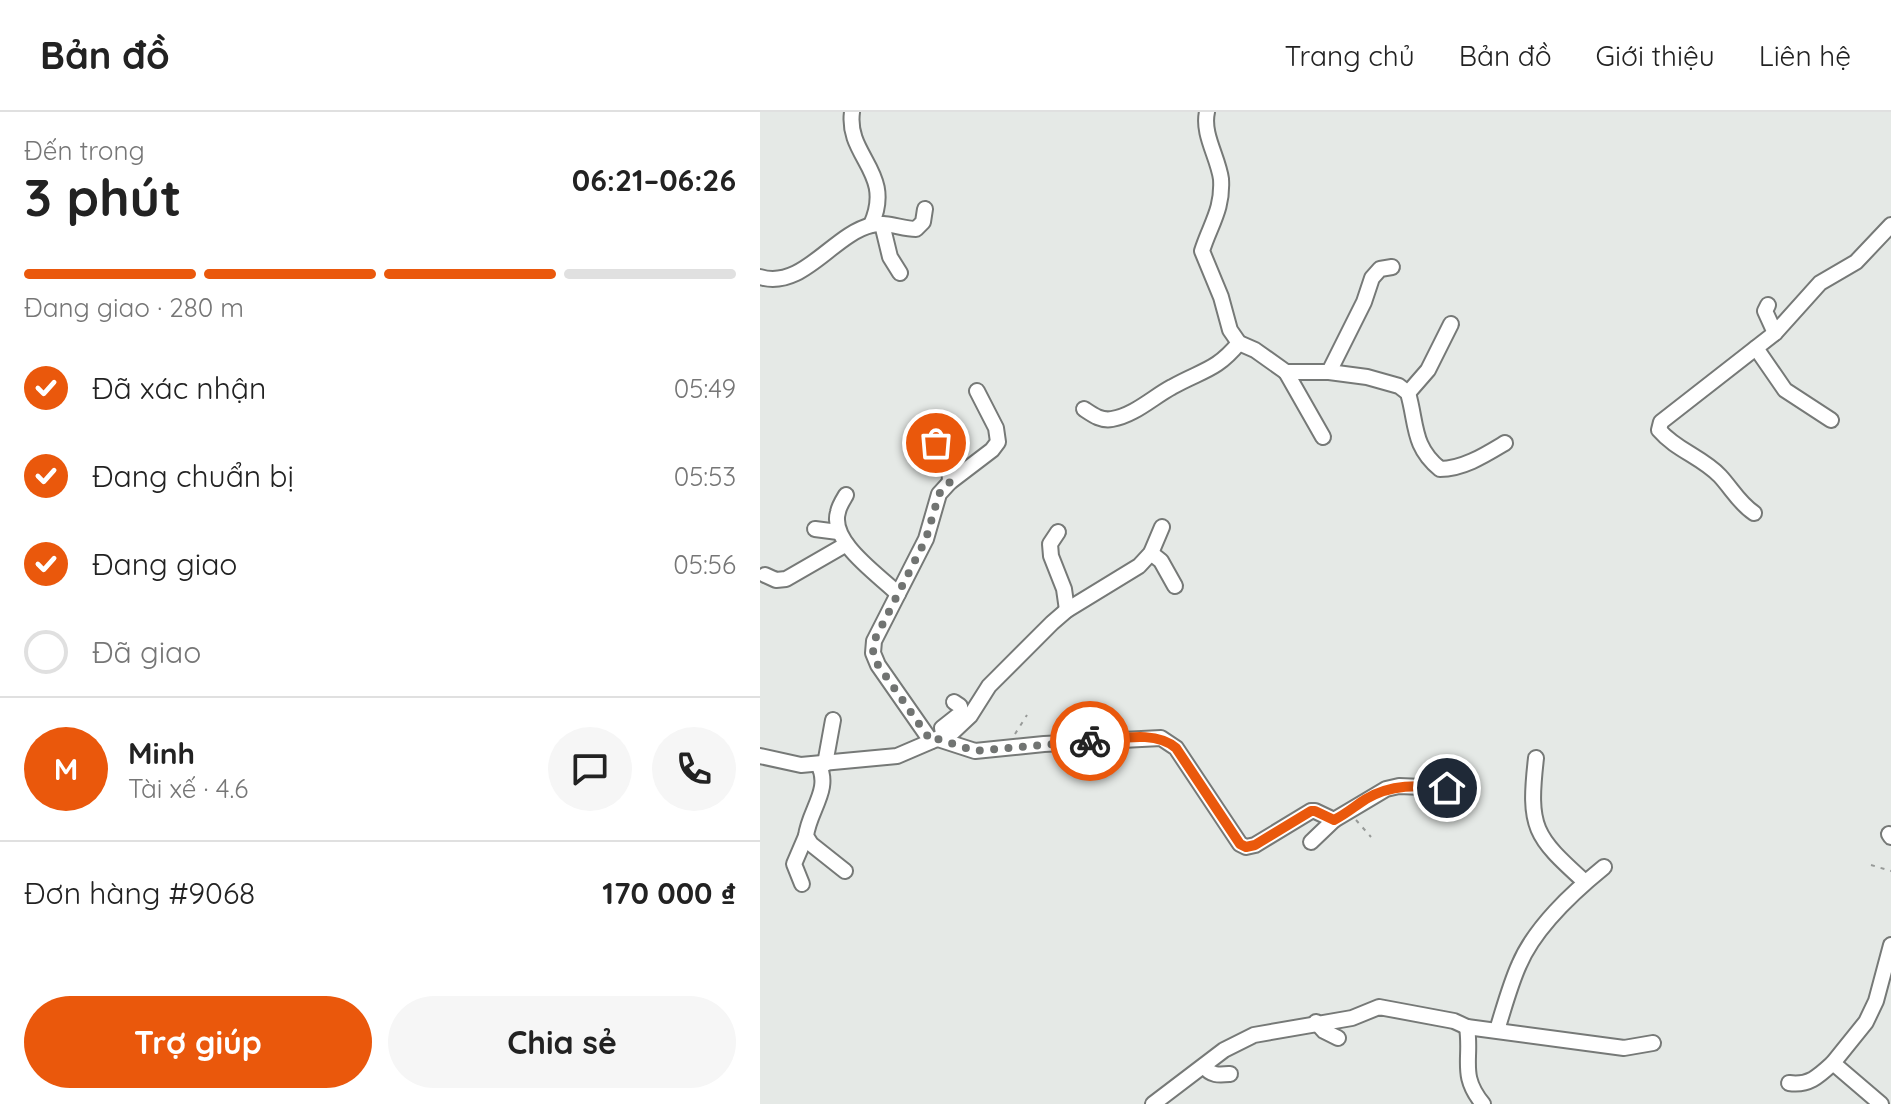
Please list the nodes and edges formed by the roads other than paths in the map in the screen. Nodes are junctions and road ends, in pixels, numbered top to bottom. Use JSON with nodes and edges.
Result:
{"nodes":[{"id":1,"x":852,"y":112,"type":"edge"},
{"id":2,"x":1207,"y":112,"type":"edge"},
{"id":3,"x":925,"y":209,"type":"dead end"},
{"id":4,"x":876,"y":224,"type":"junction"},
{"id":5,"x":1891,"y":225,"type":"edge"},
{"id":6,"x":1392,"y":267,"type":"dead end"},
{"id":7,"x":900,"y":273,"type":"dead end"},
{"id":8,"x":760,"y":277,"type":"edge"},
{"id":9,"x":1768,"y":305,"type":"dead end"},
{"id":10,"x":1451,"y":324,"type":"dead end"},
{"id":11,"x":1775,"y":333,"type":"junction"},
{"id":12,"x":1239,"y":343,"type":"junction"},
{"id":13,"x":1756,"y":348,"type":"junction"},
{"id":14,"x":1286,"y":372,"type":"junction"},
{"id":15,"x":1329,"y":372,"type":"junction"},
{"id":16,"x":977,"y":391,"type":"dead end"},
{"id":17,"x":1408,"y":393,"type":"junction"},
{"id":18,"x":1084,"y":409,"type":"dead end"},
{"id":19,"x":1831,"y":420,"type":"dead end"},
{"id":20,"x":929,"y":437,"type":"dead end"},
{"id":21,"x":1323,"y":437,"type":"dead end"},
{"id":22,"x":1505,"y":443,"type":"dead end"},
{"id":23,"x":950,"y":482,"type":"junction"},
{"id":24,"x":846,"y":495,"type":"dead end"},
{"id":25,"x":1754,"y":513,"type":"dead end"},
{"id":26,"x":1162,"y":527,"type":"dead end"},
{"id":27,"x":815,"y":529,"type":"dead end"},
{"id":28,"x":1058,"y":532,"type":"dead end"},
{"id":29,"x":842,"y":538,"type":"junction"},
{"id":30,"x":1151,"y":553,"type":"junction"},
{"id":31,"x":765,"y":575,"type":"dead end"},
{"id":32,"x":1175,"y":586,"type":"dead end"},
{"id":33,"x":898,"y":594,"type":"junction"},
{"id":34,"x":1067,"y":610,"type":"junction"},
{"id":35,"x":954,"y":702,"type":"dead end"},
{"id":36,"x":833,"y":720,"type":"dead end"},
{"id":37,"x":938,"y":739,"type":"junction"},
{"id":38,"x":760,"y":756,"type":"edge"},
{"id":39,"x":1536,"y":758,"type":"dead end"},
{"id":40,"x":821,"y":764,"type":"junction"},
{"id":41,"x":1447,"y":788,"type":"dead end"},
{"id":42,"x":1334,"y":820,"type":"junction"},
{"id":43,"x":806,"y":836,"type":"junction"},
{"id":44,"x":1311,"y":842,"type":"dead end"},
{"id":45,"x":1604,"y":867,"type":"dead end"},
{"id":46,"x":845,"y":871,"type":"dead end"},
{"id":47,"x":1585,"y":882,"type":"junction"},
{"id":48,"x":802,"y":884,"type":"dead end"},
{"id":49,"x":1891,"y":945,"type":"edge"},
{"id":50,"x":1316,"y":1022,"type":"junction"},
{"id":51,"x":1467,"y":1027,"type":"junction"},
{"id":52,"x":1497,"y":1030,"type":"junction"},
{"id":53,"x":1338,"y":1038,"type":"dead end"},
{"id":54,"x":1653,"y":1043,"type":"dead end"},
{"id":55,"x":1833,"y":1063,"type":"junction"},
{"id":56,"x":1204,"y":1066,"type":"junction"},
{"id":57,"x":1230,"y":1074,"type":"dead end"},
{"id":58,"x":1789,"y":1083,"type":"dead end"},
{"id":59,"x":1153,"y":1104,"type":"edge"},
{"id":60,"x":1483,"y":1104,"type":"edge"},
{"id":61,"x":1881,"y":1104,"type":"edge"}],
"edges":[{"from":1,"to":4,"type":"street"},
{"from":2,"to":12,"type":"street"},
{"from":3,"to":4,"type":"street"},
{"from":4,"to":7,"type":"street"},
{"from":4,"to":8,"type":"street"},
{"from":5,"to":11,"type":"street"},
{"from":6,"to":15,"type":"street"},
{"from":9,"to":11,"type":"street"},
{"from":10,"to":17,"type":"street"},
{"from":11,"to":13,"type":"street"},
{"from":12,"to":14,"type":"street"},
{"from":12,"to":18,"type":"street"},
{"from":13,"to":19,"type":"street"},
{"from":13,"to":25,"type":"street"},
{"from":14,"to":15,"type":"street"},
{"from":14,"to":21,"type":"street"},
{"from":15,"to":17,"type":"street"},
{"from":16,"to":23,"type":"street"},
{"from":17,"to":22,"type":"street"},
{"from":20,"to":23,"type":"street"},
{"from":23,"to":33,"type":"street"},
{"from":24,"to":29,"type":"street"},
{"from":26,"to":30,"type":"street"},
{"from":27,"to":29,"type":"street"},
{"from":28,"to":34,"type":"street"},
{"from":29,"to":31,"type":"street"},
{"from":29,"to":33,"type":"street"},
{"from":30,"to":32,"type":"street"},
{"from":30,"to":34,"type":"street"},
{"from":33,"to":37,"type":"street"},
{"from":34,"to":37,"type":"street"},
{"from":35,"to":37,"type":"street"},
{"from":36,"to":40,"type":"street"},
{"from":37,"to":40,"type":"street"},
{"from":37,"to":42,"type":"street"},
{"from":38,"to":40,"type":"street"},
{"from":39,"to":47,"type":"street"},
{"from":40,"to":43,"type":"street"},
{"from":41,"to":42,"type":"street"},
{"from":42,"to":44,"type":"street"},
{"from":43,"to":46,"type":"street"},
{"from":43,"to":48,"type":"street"},
{"from":45,"to":47,"type":"street"},
{"from":47,"to":52,"type":"street"},
{"from":49,"to":55,"type":"street"},
{"from":50,"to":51,"type":"street"},
{"from":50,"to":53,"type":"street"},
{"from":50,"to":56,"type":"street"},
{"from":51,"to":52,"type":"street"},
{"from":51,"to":60,"type":"street"},
{"from":52,"to":54,"type":"street"},
{"from":55,"to":58,"type":"street"},
{"from":55,"to":61,"type":"street"},
{"from":56,"to":57,"type":"street"},
{"from":56,"to":59,"type":"street"}]}
